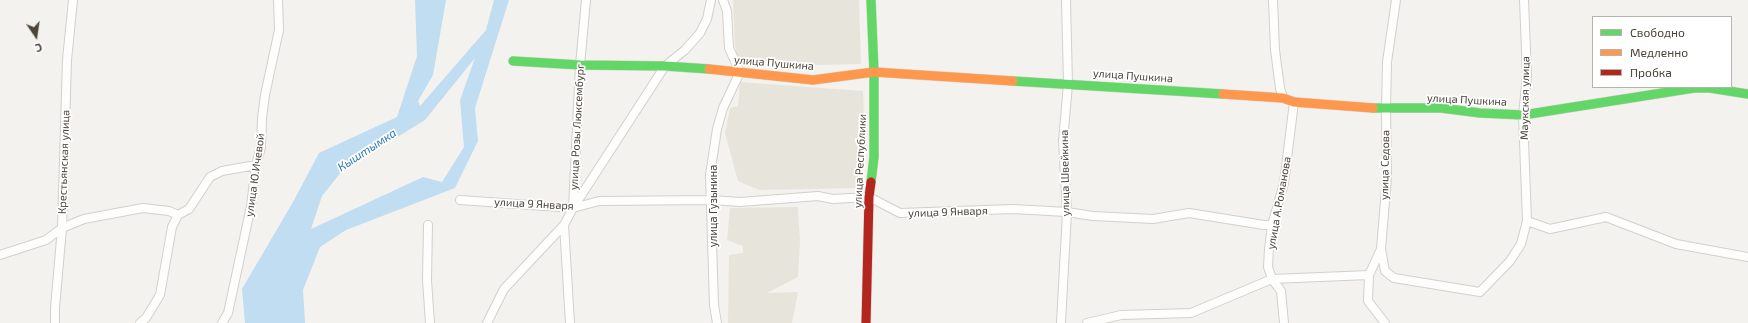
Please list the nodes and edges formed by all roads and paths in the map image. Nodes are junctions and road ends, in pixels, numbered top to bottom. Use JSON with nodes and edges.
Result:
{"nodes":[{"id":1,"x":72,"y":0,"type":"edge"},
{"id":2,"x":278,"y":0,"type":"edge"},
{"id":3,"x":586,"y":0,"type":"edge"},
{"id":4,"x":711,"y":0,"type":"edge"},
{"id":5,"x":723,"y":0,"type":"edge"},
{"id":6,"x":871,"y":0,"type":"edge"},
{"id":7,"x":1066,"y":0,"type":"edge"},
{"id":8,"x":1274,"y":0,"type":"edge"},
{"id":9,"x":1396,"y":0,"type":"edge"},
{"id":10,"x":1524,"y":0,"type":"edge"},
{"id":11,"x":513,"y":61,"type":"dead end"},
{"id":12,"x":580,"y":65,"type":"junction"},
{"id":13,"x":665,"y":66,"type":"junction"},
{"id":14,"x":740,"y":72,"type":"junction"},
{"id":15,"x":874,"y":72,"type":"junction"},
{"id":16,"x":1068,"y":84,"type":"junction"},
{"id":17,"x":1748,"y":94,"type":"edge"},
{"id":18,"x":1283,"y":98,"type":"junction"},
{"id":19,"x":1294,"y":102,"type":"junction"},
{"id":20,"x":1386,"y":109,"type":"junction"},
{"id":21,"x":1523,"y":114,"type":"junction"},
{"id":22,"x":256,"y":165,"type":"junction"},
{"id":23,"x":869,"y":197,"type":"junction"},
{"id":24,"x":460,"y":200,"type":"dead end"},
{"id":25,"x":712,"y":200,"type":"junction"},
{"id":26,"x":573,"y":208,"type":"junction"},
{"id":27,"x":1067,"y":212,"type":"junction"},
{"id":28,"x":178,"y":215,"type":"junction"},
{"id":29,"x":1527,"y":221,"type":"junction"},
{"id":30,"x":428,"y":225,"type":"dead end"},
{"id":31,"x":564,"y":225,"type":"junction"},
{"id":32,"x":1272,"y":225,"type":"junction"},
{"id":33,"x":62,"y":228,"type":"junction"},
{"id":34,"x":1381,"y":249,"type":"junction"},
{"id":35,"x":0,"y":255,"type":"edge"},
{"id":36,"x":1748,"y":257,"type":"edge"},
{"id":37,"x":1369,"y":275,"type":"junction"},
{"id":38,"x":1272,"y":279,"type":"junction"},
{"id":39,"x":55,"y":308,"type":"junction"},
{"id":40,"x":50,"y":323,"type":"edge"},
{"id":41,"x":55,"y":323,"type":"edge"},
{"id":42,"x":140,"y":323,"type":"edge"},
{"id":43,"x":222,"y":323,"type":"edge"},
{"id":44,"x":430,"y":323,"type":"edge"},
{"id":45,"x":487,"y":323,"type":"edge"},
{"id":46,"x":570,"y":323,"type":"edge"},
{"id":47,"x":717,"y":323,"type":"edge"},
{"id":48,"x":866,"y":323,"type":"edge"},
{"id":49,"x":1061,"y":323,"type":"edge"},
{"id":50,"x":1087,"y":323,"type":"edge"},
{"id":51,"x":1284,"y":323,"type":"edge"},
{"id":52,"x":1385,"y":323,"type":"edge"}],
"edges":[{"from":1,"to":33,"type":"street","name":"Крестьянская улица"},
{"from":2,"to":22,"type":"street","name":"улица Ю.Ичевой"},
{"from":3,"to":12,"type":"street","name":"улица Розы Люксембург"},
{"from":4,"to":13,"type":"street"},
{"from":5,"to":14,"type":"street"},
{"from":6,"to":15,"type":"street","name":"улица Республики"},
{"from":7,"to":16,"type":"street","name":"улица Швейкина"},
{"from":8,"to":18,"type":"street"},
{"from":9,"to":20,"type":"street","name":"улица Седова"},
{"from":10,"to":21,"type":"street","name":"Маукская улица"},
{"from":11,"to":12,"type":"street","name":"улица Пушкина"},
{"from":12,"to":13,"type":"street","name":"улица Пушкина"},
{"from":12,"to":26,"type":"street","name":"улица Розы Люксембург"},
{"from":13,"to":14,"type":"street","name":"улица Пушкина"},
{"from":13,"to":26,"type":"street"},
{"from":14,"to":15,"type":"street","name":"улица Пушкина"},
{"from":14,"to":25,"type":"street","name":"улица Гузынина"},
{"from":15,"to":16,"type":"street","name":"улица Пушкина"},
{"from":15,"to":23,"type":"street","name":"улица Республики"},
{"from":16,"to":18,"type":"street","name":"улица Пушкина"},
{"from":16,"to":27,"type":"street","name":"улица Швейкина"},
{"from":17,"to":21,"type":"street","name":"улица Пушкина"},
{"from":18,"to":19,"type":"street","name":"улица Пушкина"},
{"from":19,"to":20,"type":"street","name":"улица Пушкина"},
{"from":19,"to":32,"type":"street","name":"улица А.Романова"},
{"from":20,"to":21,"type":"street","name":"улица Пушкина"},
{"from":20,"to":34,"type":"street","name":"улица Седова"},
{"from":21,"to":29,"type":"street","name":"Маукская улица"},
{"from":22,"to":28,"type":"street"},
{"from":22,"to":43,"type":"street","name":"улица Ю.Ичевой"},
{"from":23,"to":25,"type":"street","name":"улица 9 Января"},
{"from":23,"to":27,"type":"street","name":"улица 9 Января"},
{"from":23,"to":48,"type":"street","name":"улица Республики"},
{"from":24,"to":26,"type":"street","name":"улица 9 Января"},
{"from":25,"to":26,"type":"street","name":"улица 9 Января"},
{"from":25,"to":47,"type":"street","name":"улица Гузынина"},
{"from":26,"to":31,"type":"street","name":"улица Розы Люксембург"},
{"from":27,"to":32,"type":"street","name":"улица 9 Января"},
{"from":27,"to":49,"type":"street","name":"улица Швейкина"},
{"from":28,"to":33,"type":"street"},
{"from":28,"to":42,"type":"street"},
{"from":29,"to":34,"type":"street","name":"Маукская улица"},
{"from":29,"to":36,"type":"street"},
{"from":30,"to":44,"type":"street"},
{"from":31,"to":45,"type":"street","name":"улица Розы Люксембург"},
{"from":31,"to":46,"type":"street"},
{"from":32,"to":38,"type":"street","name":"улица А.Романова"},
{"from":33,"to":35,"type":"street"},
{"from":33,"to":39,"type":"street","name":"Крестьянская улица"},
{"from":34,"to":37,"type":"street","name":"улица Седова"},
{"from":37,"to":38,"type":"street"},
{"from":37,"to":52,"type":"street","name":"улица Седова"},
{"from":38,"to":50,"type":"street"},
{"from":38,"to":51,"type":"street","name":"улица А.Романова"},
{"from":39,"to":40,"type":"street"},
{"from":39,"to":41,"type":"street","name":"Крестьянская улица"}]}
